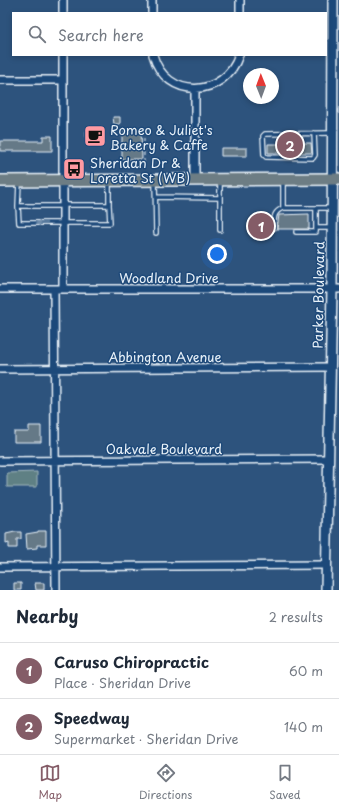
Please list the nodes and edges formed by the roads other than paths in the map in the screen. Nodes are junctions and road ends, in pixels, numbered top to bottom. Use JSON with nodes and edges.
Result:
{"nodes":[{"id":1,"x":63,"y":0,"type":"edge"},
{"id":2,"x":152,"y":0,"type":"edge"},
{"id":3,"x":240,"y":0,"type":"edge"},
{"id":4,"x":333,"y":0,"type":"edge"},
{"id":5,"x":63,"y":12,"type":"edge"},
{"id":6,"x":152,"y":12,"type":"edge"},
{"id":7,"x":240,"y":12,"type":"edge"},
{"id":8,"x":63,"y":56,"type":"edge"},
{"id":9,"x":153,"y":56,"type":"edge"},
{"id":10,"x":238,"y":56,"type":"edge"},
{"id":11,"x":336,"y":78,"type":"edge"},
{"id":12,"x":0,"y":80,"type":"edge"},
{"id":13,"x":63,"y":80,"type":"junction"},
{"id":14,"x":195,"y":89,"type":"junction"},
{"id":15,"x":314,"y":133,"type":"junction"},
{"id":16,"x":332,"y":133,"type":"junction"},
{"id":17,"x":155,"y":180,"type":"junction"},
{"id":18,"x":195,"y":180,"type":"junction"},
{"id":19,"x":283,"y":180,"type":"junction"},
{"id":20,"x":336,"y":180,"type":"edge"},
{"id":21,"x":19,"y":181,"type":"junction"},
{"id":22,"x":63,"y":181,"type":"junction"},
{"id":23,"x":109,"y":181,"type":"junction"},
{"id":24,"x":220,"y":181,"type":"junction"},
{"id":25,"x":0,"y":182,"type":"edge"},
{"id":26,"x":156,"y":197,"type":"junction"},
{"id":27,"x":220,"y":198,"type":"junction"},
{"id":28,"x":109,"y":205,"type":"junction"},
{"id":29,"x":18,"y":206,"type":"junction"},
{"id":30,"x":63,"y":206,"type":"junction"},
{"id":31,"x":283,"y":208,"type":"junction"},
{"id":32,"x":316,"y":208,"type":"junction"},
{"id":33,"x":332,"y":208,"type":"junction"},
{"id":34,"x":63,"y":223,"type":"junction"},
{"id":35,"x":274,"y":228,"type":"dead end"},
{"id":36,"x":316,"y":228,"type":"junction"},
{"id":37,"x":332,"y":228,"type":"junction"},
{"id":38,"x":220,"y":230,"type":"dead end"},
{"id":39,"x":296,"y":232,"type":"dead end"},
{"id":40,"x":156,"y":233,"type":"dead end"},
{"id":41,"x":0,"y":289,"type":"edge"},
{"id":42,"x":54,"y":289,"type":"junction"},
{"id":43,"x":62,"y":289,"type":"junction"},
{"id":44,"x":335,"y":289,"type":"edge"},
{"id":45,"x":330,"y":367,"type":"junction"},
{"id":46,"x":0,"y":369,"type":"edge"},
{"id":47,"x":54,"y":369,"type":"junction"},
{"id":48,"x":328,"y":459,"type":"junction"},
{"id":49,"x":0,"y":461,"type":"edge"},
{"id":50,"x":55,"y":461,"type":"junction"},
{"id":51,"x":327,"y":565,"type":"junction"},
{"id":52,"x":56,"y":566,"type":"junction"},
{"id":53,"x":0,"y":567,"type":"edge"},
{"id":54,"x":56,"y":590,"type":"edge"},
{"id":55,"x":326,"y":590,"type":"edge"}],
"edges":[{"from":1,"to":5,"type":"street"},
{"from":2,"to":6,"type":"street"},
{"from":3,"to":7,"type":"street"},
{"from":4,"to":11,"type":"street","name":"Parker Boulevard"},
{"from":8,"to":13,"type":"street"},
{"from":9,"to":14,"type":"street"},
{"from":10,"to":14,"type":"street"},
{"from":11,"to":16,"type":"street","name":"Parker Boulevard"},
{"from":12,"to":13,"type":"street"},
{"from":13,"to":22,"type":"street"},
{"from":14,"to":18,"type":"street"},
{"from":15,"to":15,"type":"lane"},
{"from":15,"to":16,"type":"lane"},
{"from":16,"to":20,"type":"street","name":"Parker Boulevard"},
{"from":17,"to":18,"type":"main road"},
{"from":17,"to":23,"type":"main road"},
{"from":17,"to":26,"type":"lane"},
{"from":18,"to":24,"type":"main road"},
{"from":19,"to":20,"type":"main road"},
{"from":19,"to":24,"type":"main road"},
{"from":19,"to":31,"type":"lane"},
{"from":20,"to":33,"type":"street","name":"Parker Boulevard"},
{"from":21,"to":22,"type":"main road"},
{"from":21,"to":25,"type":"main road"},
{"from":21,"to":29,"type":"lane"},
{"from":22,"to":23,"type":"main road"},
{"from":22,"to":30,"type":"street"},
{"from":23,"to":28,"type":"lane"},
{"from":24,"to":27,"type":"lane"},
{"from":26,"to":27,"type":"lane"},
{"from":26,"to":40,"type":"lane"},
{"from":27,"to":38,"type":"lane"},
{"from":28,"to":30,"type":"lane"},
{"from":28,"to":34,"type":"lane"},
{"from":29,"to":30,"type":"lane"},
{"from":34,"to":29,"type":"lane","one_way":true},
{"from":30,"to":34,"type":"street"},
{"from":31,"to":32,"type":"lane"},
{"from":31,"to":35,"type":"lane"},
{"from":32,"to":33,"type":"lane"},
{"from":32,"to":36,"type":"lane"},
{"from":33,"to":37,"type":"street","name":"Parker Boulevard"},
{"from":34,"to":43,"type":"street"},
{"from":36,"to":37,"type":"lane"},
{"from":36,"to":39,"type":"lane"},
{"from":37,"to":44,"type":"street","name":"Parker Boulevard"},
{"from":41,"to":42,"type":"street","name":"Woodland Drive"},
{"from":42,"to":43,"type":"street","name":"Woodland Drive"},
{"from":42,"to":47,"type":"street"},
{"from":43,"to":44,"type":"street","name":"Woodland Drive"},
{"from":44,"to":45,"type":"street","name":"Parker Boulevard"},
{"from":45,"to":47,"type":"street","name":"Abbington Avenue"},
{"from":45,"to":48,"type":"street","name":"Parker Boulevard"},
{"from":46,"to":47,"type":"street","name":"Abbington Avenue"},
{"from":47,"to":50,"type":"street"},
{"from":48,"to":50,"type":"street","name":"Oakvale Boulevard"},
{"from":48,"to":51,"type":"street","name":"Parker Boulevard"},
{"from":49,"to":50,"type":"street","name":"Oakvale Boulevard"},
{"from":50,"to":52,"type":"street"},
{"from":51,"to":52,"type":"street"},
{"from":51,"to":55,"type":"street","name":"Parker Boulevard"},
{"from":52,"to":53,"type":"street"},
{"from":52,"to":54,"type":"street"}]}
